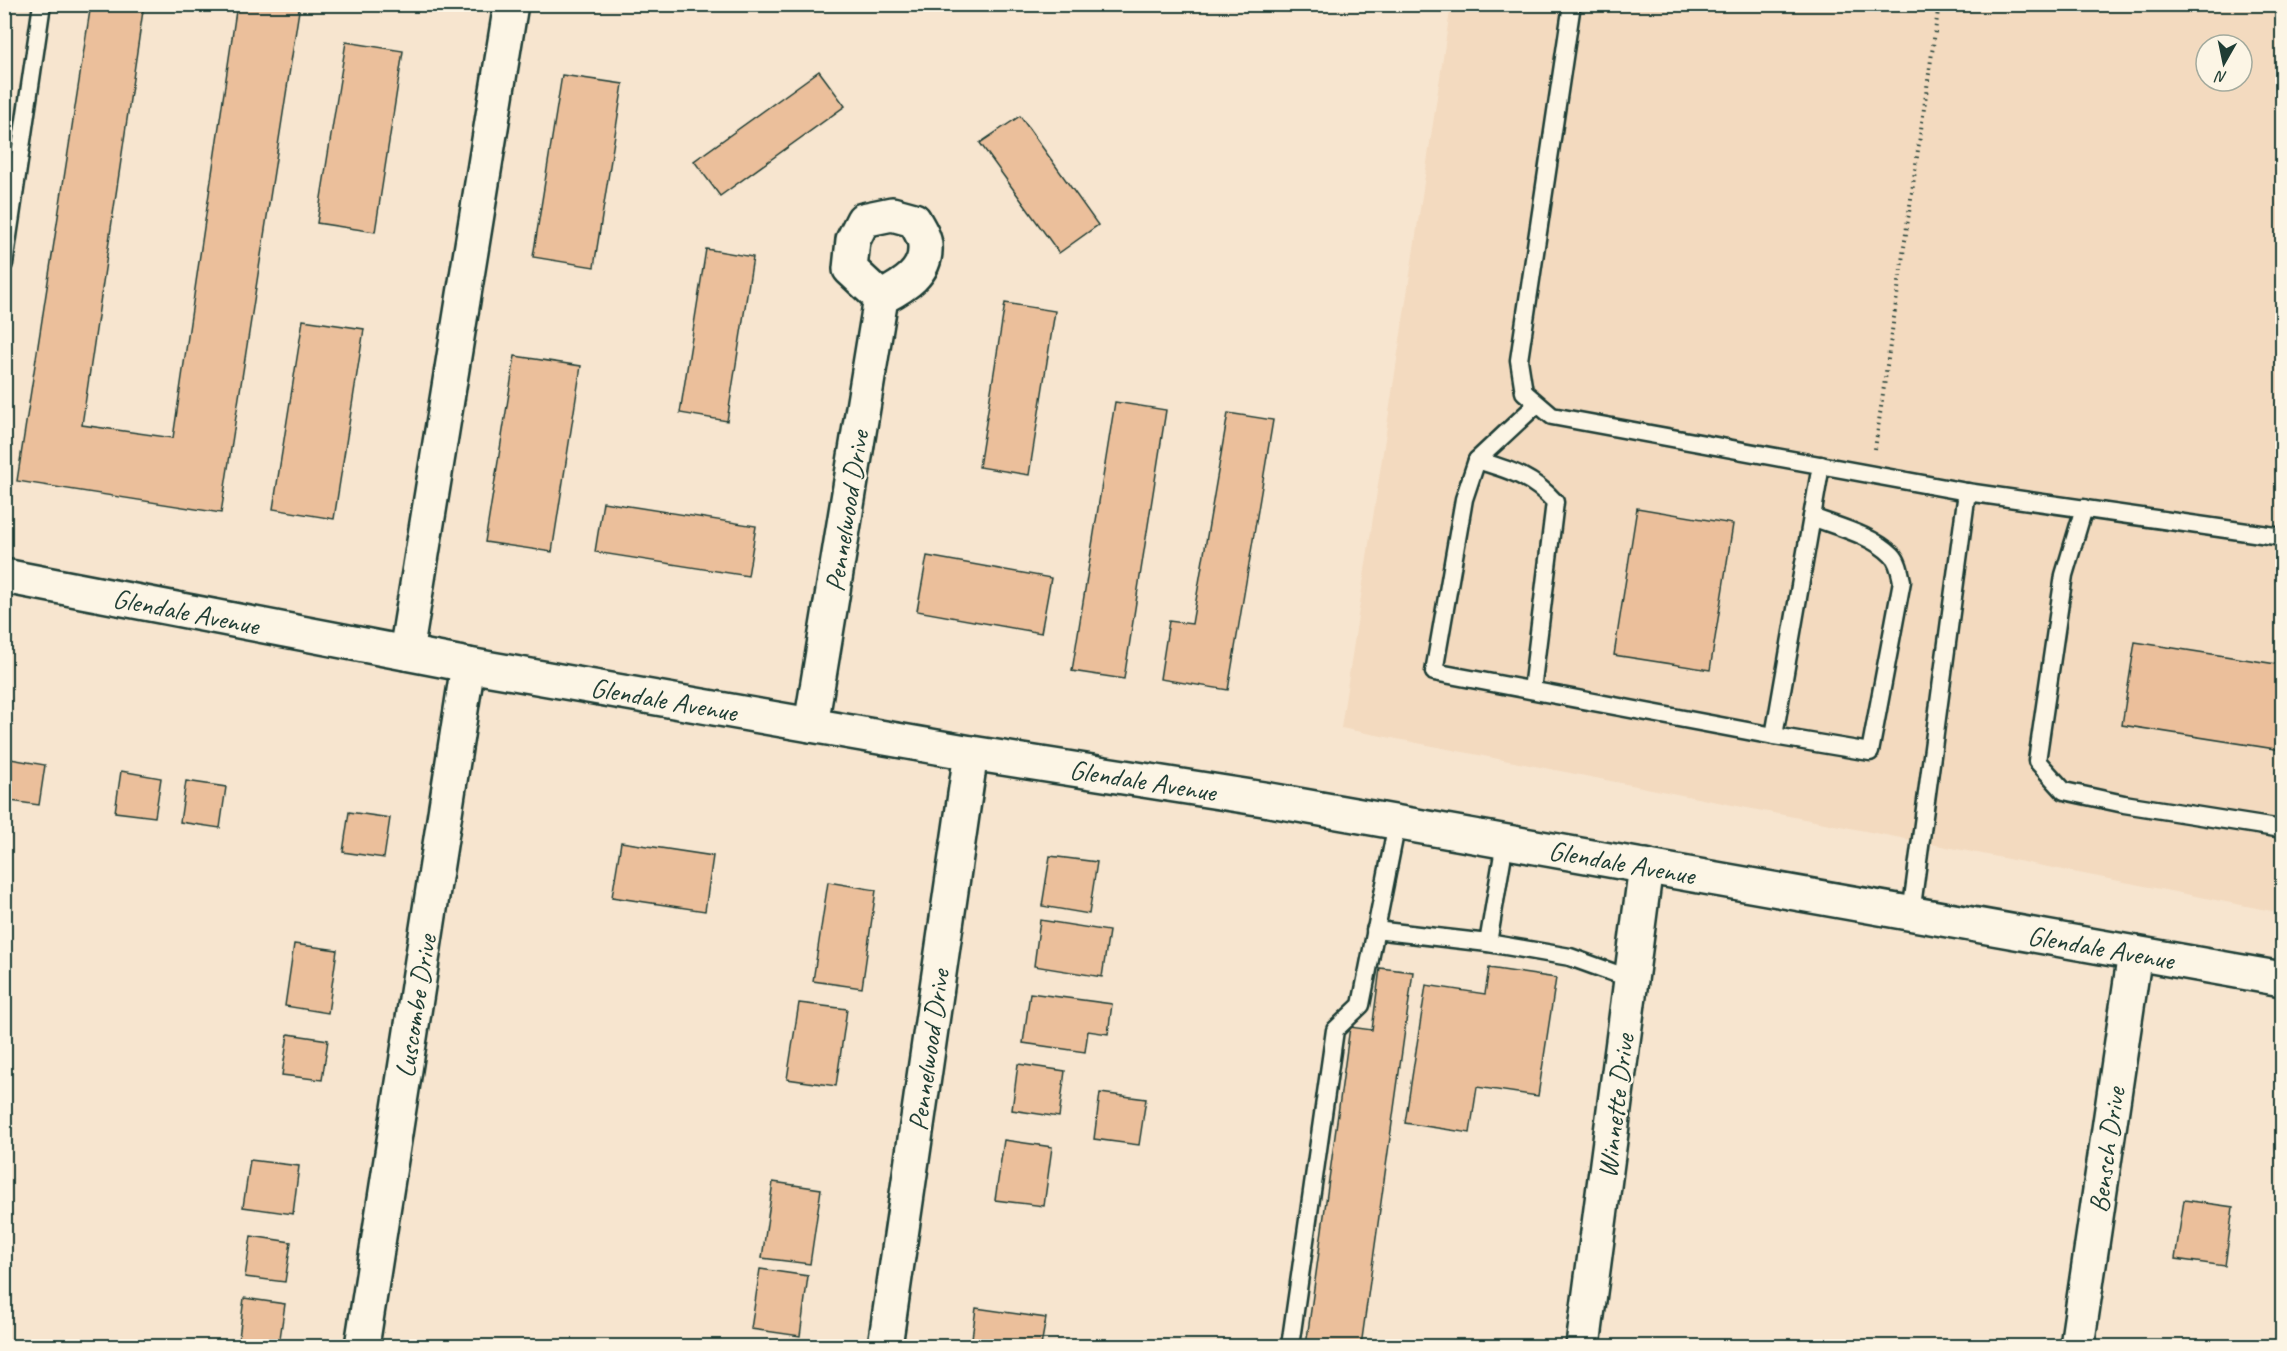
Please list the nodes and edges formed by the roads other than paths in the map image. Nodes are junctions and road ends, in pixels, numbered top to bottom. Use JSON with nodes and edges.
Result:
{"nodes":[{"id":1,"x":42,"y":4,"type":"edge"},
{"id":2,"x":511,"y":4,"type":"edge"},
{"id":3,"x":1572,"y":4,"type":"edge"},
{"id":4,"x":4,"y":264,"type":"edge"},
{"id":5,"x":881,"y":298,"type":"dead end"},
{"id":6,"x":1537,"y":404,"type":"junction"},
{"id":7,"x":1477,"y":460,"type":"junction"},
{"id":8,"x":1821,"y":465,"type":"junction"},
{"id":9,"x":1967,"y":492,"type":"junction"},
{"id":10,"x":2084,"y":508,"type":"junction"},
{"id":11,"x":1812,"y":517,"type":"junction"},
{"id":12,"x":2283,"y":537,"type":"edge"},
{"id":13,"x":4,"y":576,"type":"edge"},
{"id":14,"x":406,"y":653,"type":"junction"},
{"id":15,"x":468,"y":665,"type":"junction"},
{"id":16,"x":1532,"y":690,"type":"junction"},
{"id":17,"x":811,"y":725,"type":"junction"},
{"id":18,"x":1774,"y":735,"type":"junction"},
{"id":19,"x":971,"y":753,"type":"junction"},
{"id":20,"x":1397,"y":823,"type":"junction"},
{"id":21,"x":2283,"y":829,"type":"edge"},
{"id":22,"x":1505,"y":842,"type":"junction"},
{"id":23,"x":1646,"y":866,"type":"junction"},
{"id":24,"x":1911,"y":914,"type":"junction"},
{"id":25,"x":1376,"y":930,"type":"junction"},
{"id":26,"x":1488,"y":943,"type":"junction"},
{"id":27,"x":2135,"y":953,"type":"junction"},
{"id":28,"x":1631,"y":979,"type":"junction"},
{"id":29,"x":2283,"y":979,"type":"edge"},
{"id":30,"x":362,"y":1347,"type":"edge"},
{"id":31,"x":885,"y":1347,"type":"edge"},
{"id":32,"x":1290,"y":1347,"type":"edge"},
{"id":33,"x":1584,"y":1347,"type":"edge"},
{"id":34,"x":2077,"y":1347,"type":"edge"}],
"edges":[{"from":1,"to":4,"type":"lane"},
{"from":2,"to":14,"type":"street"},
{"from":3,"to":6,"type":"lane"},
{"from":5,"to":17,"type":"street","name":"Pennelwood Drive"},
{"from":6,"to":7,"type":"lane"},
{"from":6,"to":8,"type":"lane"},
{"from":7,"to":16,"type":"lane"},
{"from":7,"to":16,"type":"lane"},
{"from":8,"to":9,"type":"lane"},
{"from":8,"to":11,"type":"lane"},
{"from":9,"to":10,"type":"lane"},
{"from":9,"to":24,"type":"lane"},
{"from":10,"to":12,"type":"lane"},
{"from":10,"to":21,"type":"lane"},
{"from":11,"to":18,"type":"lane"},
{"from":11,"to":18,"type":"lane"},
{"from":13,"to":14,"type":"street","name":"Glendale Avenue"},
{"from":14,"to":15,"type":"street","name":"Glendale Avenue"},
{"from":15,"to":17,"type":"street","name":"Glendale Avenue"},
{"from":15,"to":30,"type":"street","name":"Luscombe Drive"},
{"from":16,"to":18,"type":"lane"},
{"from":17,"to":19,"type":"street","name":"Glendale Avenue"},
{"from":19,"to":20,"type":"street","name":"Glendale Avenue"},
{"from":19,"to":31,"type":"street","name":"Pennelwood Drive"},
{"from":20,"to":22,"type":"street","name":"Glendale Avenue"},
{"from":20,"to":25,"type":"lane"},
{"from":22,"to":23,"type":"street","name":"Glendale Avenue"},
{"from":22,"to":26,"type":"lane"},
{"from":23,"to":24,"type":"street","name":"Glendale Avenue"},
{"from":23,"to":28,"type":"street","name":"Winnette Drive"},
{"from":24,"to":27,"type":"street","name":"Glendale Avenue"},
{"from":25,"to":26,"type":"lane"},
{"from":25,"to":32,"type":"lane"},
{"from":26,"to":28,"type":"lane"},
{"from":27,"to":29,"type":"street","name":"Glendale Avenue"},
{"from":27,"to":34,"type":"street","name":"Bensch Drive"},
{"from":28,"to":33,"type":"street","name":"Winnette Drive"}]}
